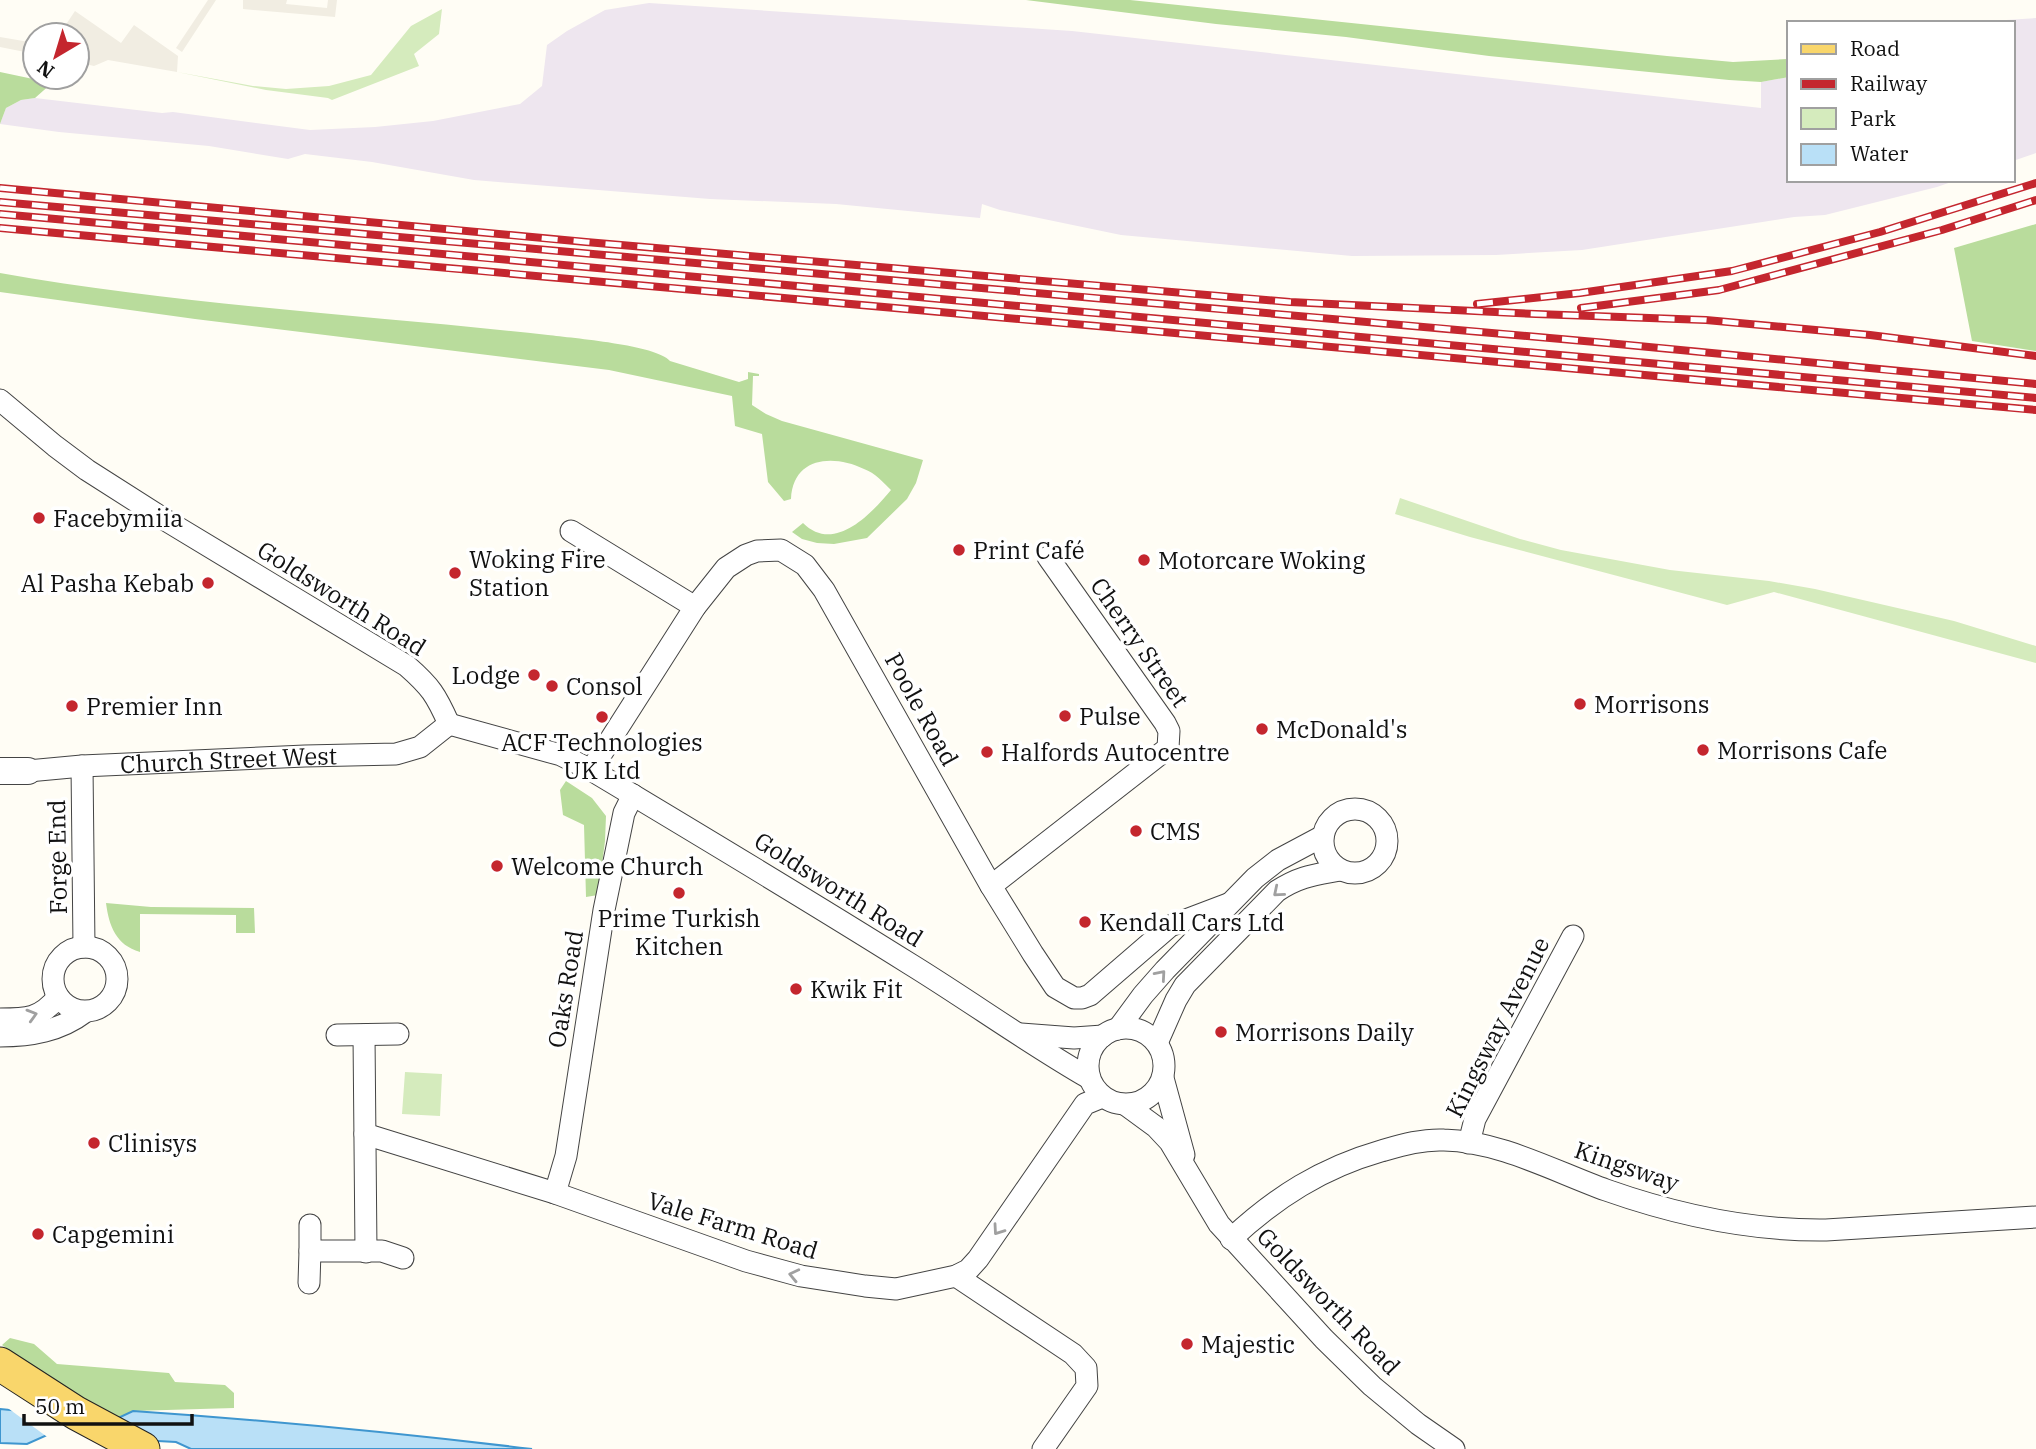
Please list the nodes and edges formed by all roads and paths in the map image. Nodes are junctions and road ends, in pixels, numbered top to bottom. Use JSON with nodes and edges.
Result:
{"nodes":[{"id":1,"x":0,"y":400,"type":"edge"},
{"id":2,"x":571,"y":531,"type":"dead end"},
{"id":3,"x":1048,"y":557,"type":"dead end"},
{"id":4,"x":695,"y":607,"type":"junction"},
{"id":5,"x":449,"y":724,"type":"junction"},
{"id":6,"x":82,"y":766,"type":"junction"},
{"id":7,"x":591,"y":770,"type":"junction"},
{"id":8,"x":0,"y":771,"type":"edge"},
{"id":9,"x":28,"y":771,"type":"joint"},
{"id":10,"x":633,"y":795,"type":"junction"},
{"id":11,"x":1323,"y":836,"type":"junction"},
{"id":12,"x":1340,"y":870,"type":"junction"},
{"id":13,"x":992,"y":886,"type":"junction"},
{"id":14,"x":1228,"y":904,"type":"junction"},
{"id":15,"x":1573,"y":936,"type":"dead end"},
{"id":16,"x":84,"y":947,"type":"junction"},
{"id":17,"x":58,"y":997,"type":"junction"},
{"id":18,"x":85,"y":1012,"type":"junction"},
{"id":19,"x":0,"y":1019,"type":"edge"},
{"id":20,"x":1110,"y":1032,"type":"junction"},
{"id":21,"x":1018,"y":1033,"type":"junction"},
{"id":22,"x":398,"y":1034,"type":"dead end"},
{"id":23,"x":337,"y":1035,"type":"dead end"},
{"id":24,"x":364,"y":1035,"type":"junction"},
{"id":25,"x":0,"y":1036,"type":"edge"},
{"id":26,"x":1157,"y":1043,"type":"junction"},
{"id":27,"x":1090,"y":1078,"type":"junction"},
{"id":28,"x":1163,"y":1078,"type":"junction"},
{"id":29,"x":1102,"y":1097,"type":"junction"},
{"id":30,"x":1126,"y":1105,"type":"junction"},
{"id":31,"x":365,"y":1134,"type":"junction"},
{"id":32,"x":1469,"y":1143,"type":"junction"},
{"id":33,"x":1188,"y":1170,"type":"junction"},
{"id":34,"x":555,"y":1193,"type":"junction"},
{"id":35,"x":2036,"y":1217,"type":"edge"},
{"id":36,"x":310,"y":1225,"type":"dead end"},
{"id":37,"x":1231,"y":1239,"type":"junction"},
{"id":38,"x":310,"y":1251,"type":"junction"},
{"id":39,"x":366,"y":1252,"type":"junction"},
{"id":40,"x":403,"y":1258,"type":"dead end"},
{"id":41,"x":956,"y":1276,"type":"junction"},
{"id":42,"x":309,"y":1283,"type":"dead end"},
{"id":43,"x":1,"y":1371,"type":"edge"},
{"id":44,"x":100,"y":1449,"type":"edge"},
{"id":45,"x":143,"y":1449,"type":"edge"},
{"id":46,"x":1044,"y":1449,"type":"edge"},
{"id":47,"x":1454,"y":1449,"type":"edge"}],
"edges":[{"from":1,"to":5,"type":"street","name":"Goldsworth Road"},
{"from":2,"to":4,"type":"street"},
{"from":3,"to":13,"type":"street","name":"Cherry Street"},
{"from":4,"to":7,"type":"street","name":"Poole Road"},
{"from":4,"to":13,"type":"street","name":"Poole Road"},
{"from":5,"to":6,"type":"street","name":"Church Street West"},
{"from":5,"to":7,"type":"street","name":"Goldsworth Road"},
{"from":6,"to":9,"type":"street","name":"Church Street West"},
{"from":6,"to":16,"type":"street","name":"Forge End"},
{"from":7,"to":10,"type":"street","name":"Goldsworth Road"},
{"from":8,"to":9,"type":"street","name":"Church Street West"},
{"from":10,"to":21,"type":"street","name":"Goldsworth Road"},
{"from":10,"to":34,"type":"street","name":"Oaks Road"},
{"from":11,"to":12,"type":"street"},
{"from":11,"to":12,"type":"street"},
{"from":11,"to":14,"type":"street"},
{"from":12,"to":26,"type":"street","one_way":true},
{"from":13,"to":14,"type":"street","name":"Poole Road"},
{"from":20,"to":14,"type":"street","one_way":true},
{"from":15,"to":32,"type":"street","name":"Kingsway Avenue"},
{"from":16,"to":17,"type":"street","name":"Forge End"},
{"from":16,"to":18,"type":"street","name":"Forge End"},
{"from":17,"to":18,"type":"street"},
{"from":19,"to":17,"type":"street","one_way":true},
{"from":18,"to":25,"type":"street","name":"Forge End"},
{"from":20,"to":21,"type":"street","name":"Goldsworth Road"},
{"from":20,"to":26,"type":"street"},
{"from":20,"to":27,"type":"street"},
{"from":21,"to":27,"type":"street","name":"Goldsworth Road"},
{"from":22,"to":24,"type":"street"},
{"from":23,"to":24,"type":"street"},
{"from":24,"to":31,"type":"street"},
{"from":26,"to":28,"type":"street"},
{"from":27,"to":29,"type":"street"},
{"from":28,"to":30,"type":"street"},
{"from":28,"to":33,"type":"street","name":"Goldsworth Road"},
{"from":29,"to":30,"type":"street"},
{"from":29,"to":41,"type":"street","name":"Vale Farm Road","one_way":true},
{"from":30,"to":33,"type":"street","name":"Goldsworth Road"},
{"from":31,"to":34,"type":"street","name":"Vale Farm Road"},
{"from":31,"to":39,"type":"street"},
{"from":32,"to":35,"type":"street","name":"Kingsway"},
{"from":32,"to":37,"type":"street","name":"Kingsway"},
{"from":33,"to":37,"type":"street","name":"Goldsworth Road"},
{"from":41,"to":34,"type":"street","name":"Vale Farm Road","one_way":true},
{"from":36,"to":38,"type":"street"},
{"from":37,"to":47,"type":"street","name":"Goldsworth Road"},
{"from":38,"to":39,"type":"street"},
{"from":38,"to":42,"type":"street"},
{"from":39,"to":40,"type":"street"},
{"from":41,"to":46,"type":"street"},
{"from":43,"to":44,"type":"main road"},
{"from":43,"to":45,"type":"main road"}]}
